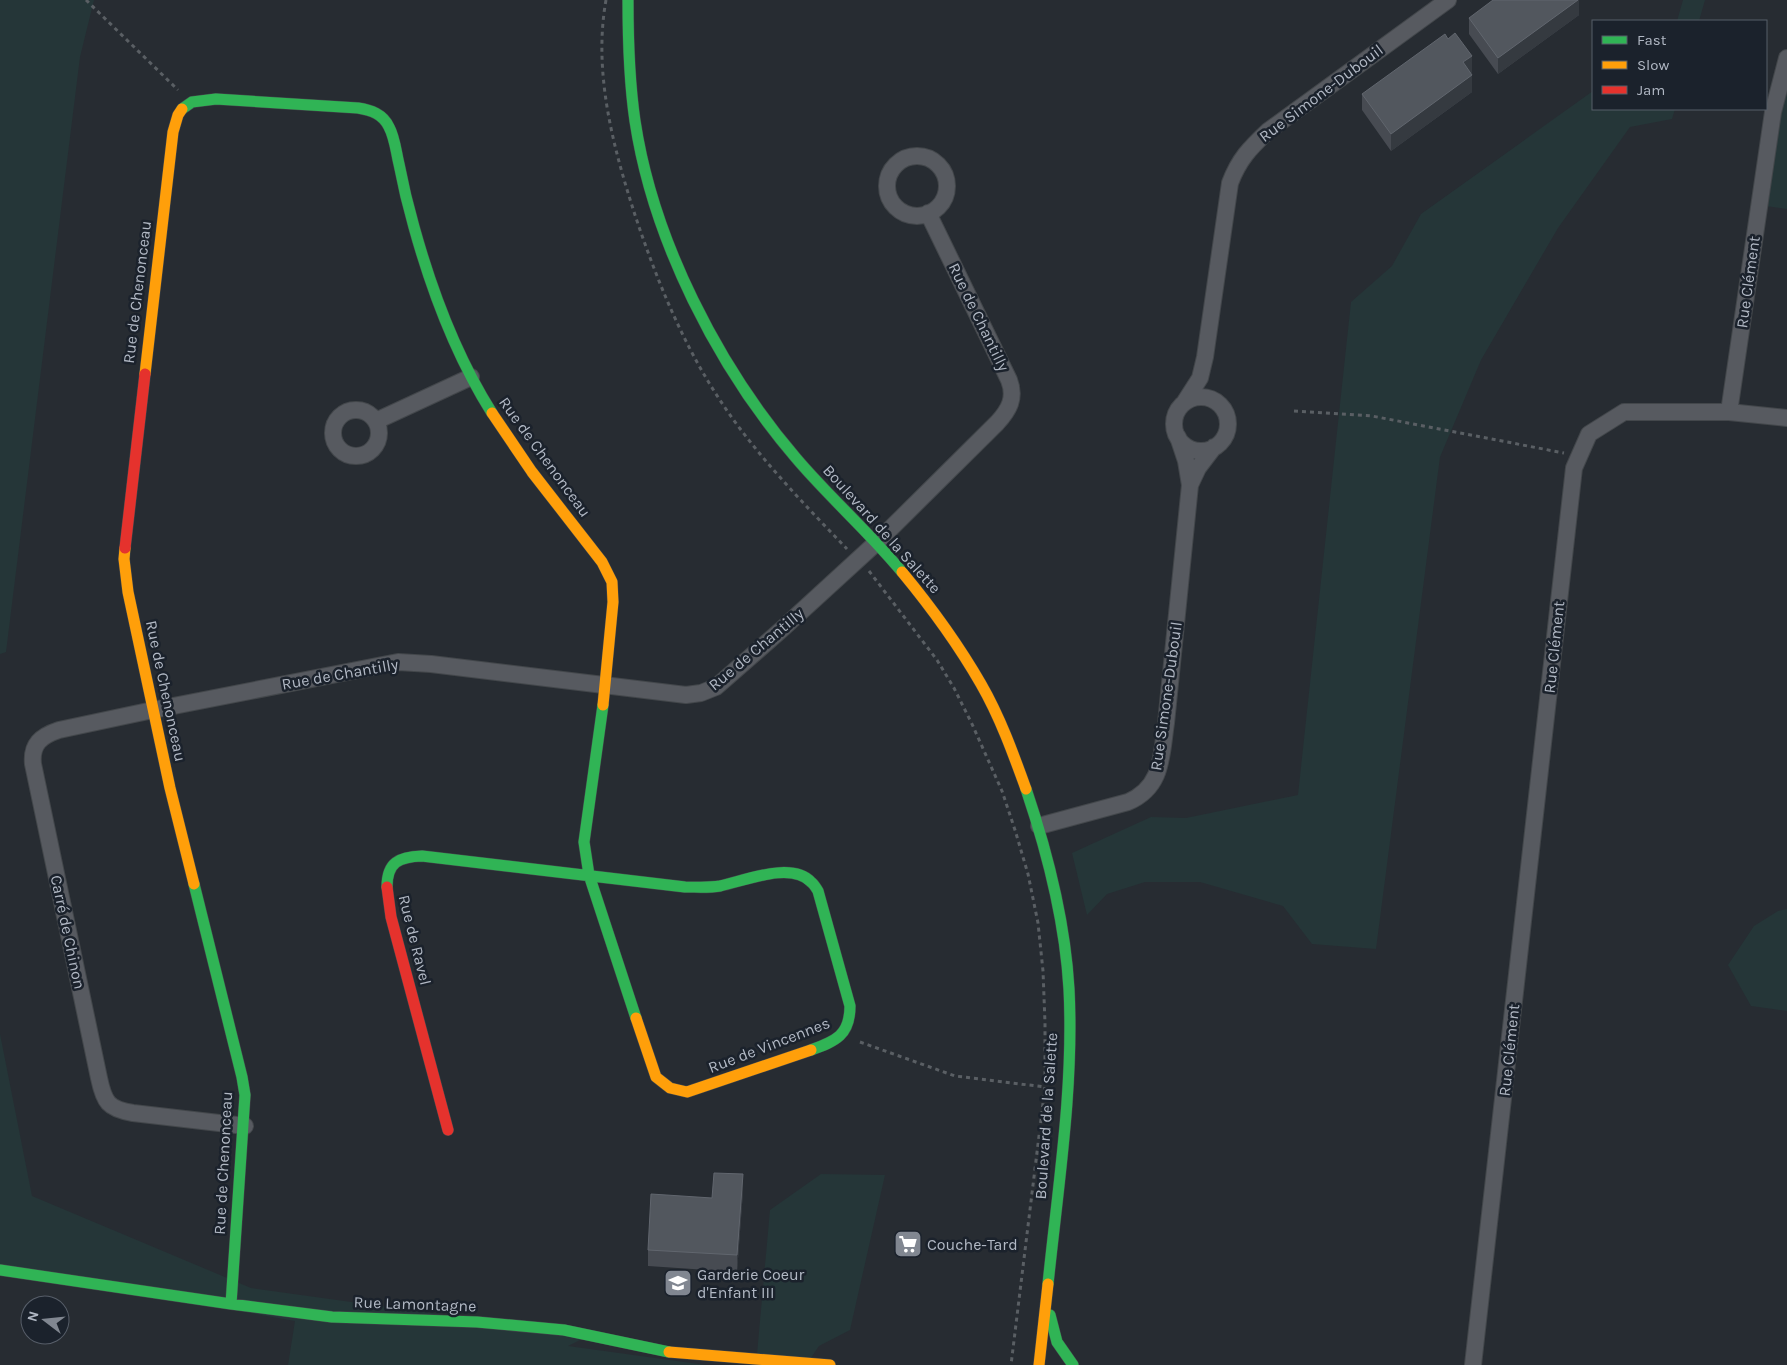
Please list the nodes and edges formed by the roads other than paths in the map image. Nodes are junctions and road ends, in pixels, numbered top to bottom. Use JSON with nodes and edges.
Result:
{"nodes":[{"id":1,"x":628,"y":0,"type":"edge"},
{"id":2,"x":1448,"y":0,"type":"edge"},
{"id":3,"x":1787,"y":58,"type":"edge"},
{"id":4,"x":928,"y":213,"type":"dead end"},
{"id":5,"x":1205,"y":358,"type":"junction"},
{"id":6,"x":471,"y":377,"type":"junction"},
{"id":7,"x":1218,"y":402,"type":"junction"},
{"id":8,"x":1184,"y":403,"type":"junction"},
{"id":9,"x":1729,"y":412,"type":"junction"},
{"id":10,"x":1787,"y":418,"type":"edge"},
{"id":11,"x":376,"y":421,"type":"dead end"},
{"id":12,"x":1178,"y":437,"type":"junction"},
{"id":13,"x":1214,"y":447,"type":"junction"},
{"id":14,"x":1190,"y":485,"type":"junction"},
{"id":15,"x":876,"y":543,"type":"junction"},
{"id":16,"x":605,"y":687,"type":"junction"},
{"id":17,"x":153,"y":710,"type":"junction"},
{"id":18,"x":1039,"y":826,"type":"junction"},
{"id":19,"x":589,"y":875,"type":"junction"},
{"id":20,"x":244,"y":1126,"type":"junction"},
{"id":21,"x":448,"y":1130,"type":"dead end"},
{"id":22,"x":0,"y":1270,"type":"edge"},
{"id":23,"x":1048,"y":1294,"type":"junction"},
{"id":24,"x":231,"y":1304,"type":"junction"},
{"id":25,"x":830,"y":1365,"type":"edge"},
{"id":26,"x":1039,"y":1365,"type":"edge"},
{"id":27,"x":1073,"y":1365,"type":"edge"},
{"id":28,"x":1473,"y":1365,"type":"edge"}],
"edges":[{"from":1,"to":15,"type":"street","name":"Boulevard de la Salette"},
{"from":2,"to":5,"type":"street","name":"Rue Simone-Dubouil"},
{"from":3,"to":9,"type":"street","name":"Rue Clément"},
{"from":4,"to":15,"type":"street","name":"Rue de Chantilly"},
{"from":5,"to":7,"type":"street","name":"Rue Simone-Dubouil"},
{"from":5,"to":8,"type":"street","name":"Rue Simone-Dubouil"},
{"from":6,"to":11,"type":"street"},
{"from":6,"to":16,"type":"street","name":"Rue de Chenonceau"},
{"from":6,"to":17,"type":"street","name":"Rue de Chenonceau"},
{"from":7,"to":8,"type":"street"},
{"from":7,"to":13,"type":"street","name":"Rue Simone-Dubouil"},
{"from":8,"to":12,"type":"street","name":"Rue Simone-Dubouil"},
{"from":9,"to":10,"type":"street"},
{"from":9,"to":28,"type":"street","name":"Rue Clément"},
{"from":12,"to":13,"type":"street"},
{"from":12,"to":14,"type":"street","name":"Rue Simone-Dubouil"},
{"from":13,"to":14,"type":"street","name":"Rue Simone-Dubouil"},
{"from":14,"to":18,"type":"street","name":"Rue Simone-Dubouil"},
{"from":15,"to":16,"type":"street","name":"Rue de Chantilly"},
{"from":15,"to":18,"type":"street","name":"Boulevard de la Salette"},
{"from":16,"to":17,"type":"street","name":"Rue de Chantilly"},
{"from":16,"to":19,"type":"street","name":"Rue de Vincennes"},
{"from":17,"to":20,"type":"street","name":"Rue de Chenonceau"},
{"from":17,"to":20,"type":"street","name":"Carré de Chinon"},
{"from":18,"to":23,"type":"street","name":"Boulevard de la Salette"},
{"from":19,"to":19,"type":"street","name":"Rue de Vincennes"},
{"from":19,"to":21,"type":"street","name":"Rue de Ravel"},
{"from":20,"to":24,"type":"street","name":"Rue de Chenonceau"},
{"from":22,"to":24,"type":"street","name":"Rue Lamontagne"},
{"from":23,"to":26,"type":"street","name":"Boulevard de la Salette"},
{"from":23,"to":27,"type":"street"},
{"from":24,"to":25,"type":"street","name":"Rue Lamontagne"}]}
